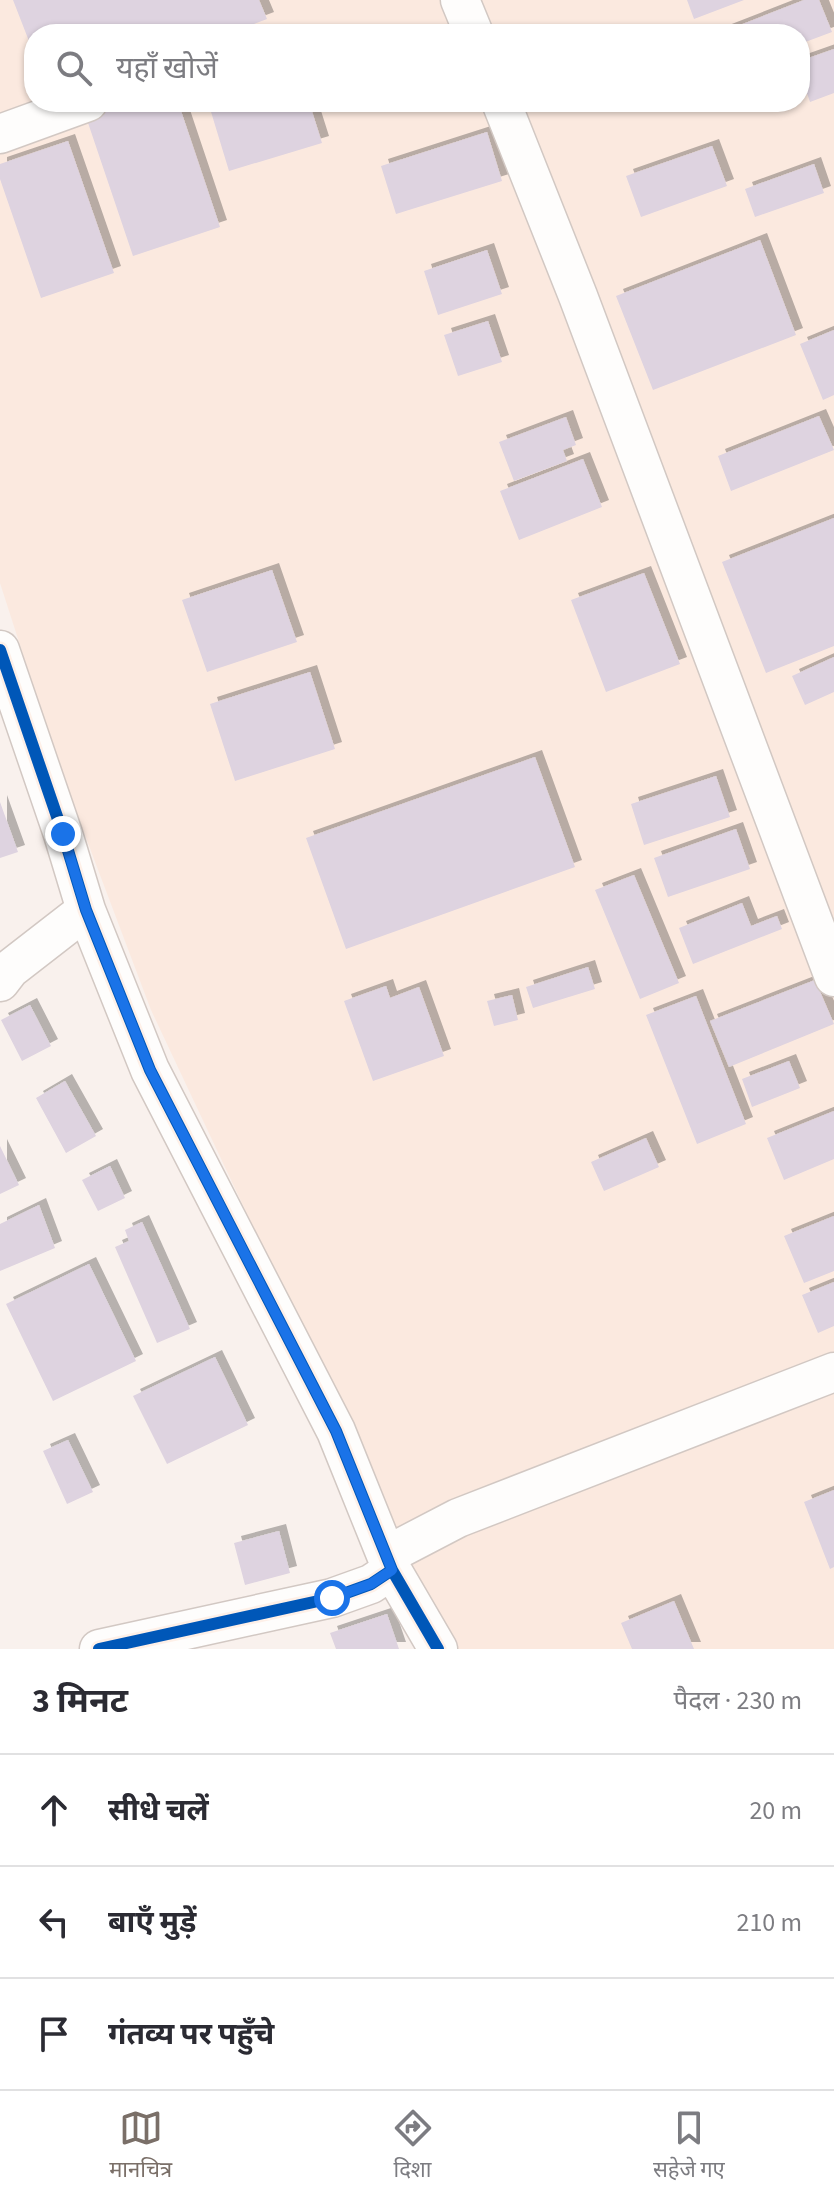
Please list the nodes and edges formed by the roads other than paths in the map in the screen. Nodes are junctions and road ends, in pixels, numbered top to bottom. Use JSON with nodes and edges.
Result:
{"nodes":[{"id":1,"x":460,"y":0,"type":"edge"},
{"id":2,"x":470,"y":24,"type":"edge"},
{"id":3,"x":60,"y":112,"type":"edge"},
{"id":4,"x":505,"y":112,"type":"edge"},
{"id":5,"x":0,"y":134,"type":"edge"},
{"id":6,"x":0,"y":650,"type":"edge"},
{"id":7,"x":86,"y":910,"type":"junction"},
{"id":8,"x":834,"y":977,"type":"edge"},
{"id":9,"x":0,"y":982,"type":"edge"},
{"id":10,"x":834,"y":1372,"type":"edge"},
{"id":11,"x":389,"y":1562,"type":"junction"},
{"id":12,"x":99,"y":1649,"type":"edge"},
{"id":13,"x":438,"y":1649,"type":"edge"}],
"edges":[{"from":1,"to":2,"type":"street"},
{"from":3,"to":5,"type":"street"},
{"from":4,"to":8,"type":"street"},
{"from":6,"to":7,"type":"street"},
{"from":7,"to":9,"type":"street"},
{"from":7,"to":11,"type":"street"},
{"from":10,"to":11,"type":"street"},
{"from":11,"to":12,"type":"street"},
{"from":11,"to":13,"type":"street"}]}
